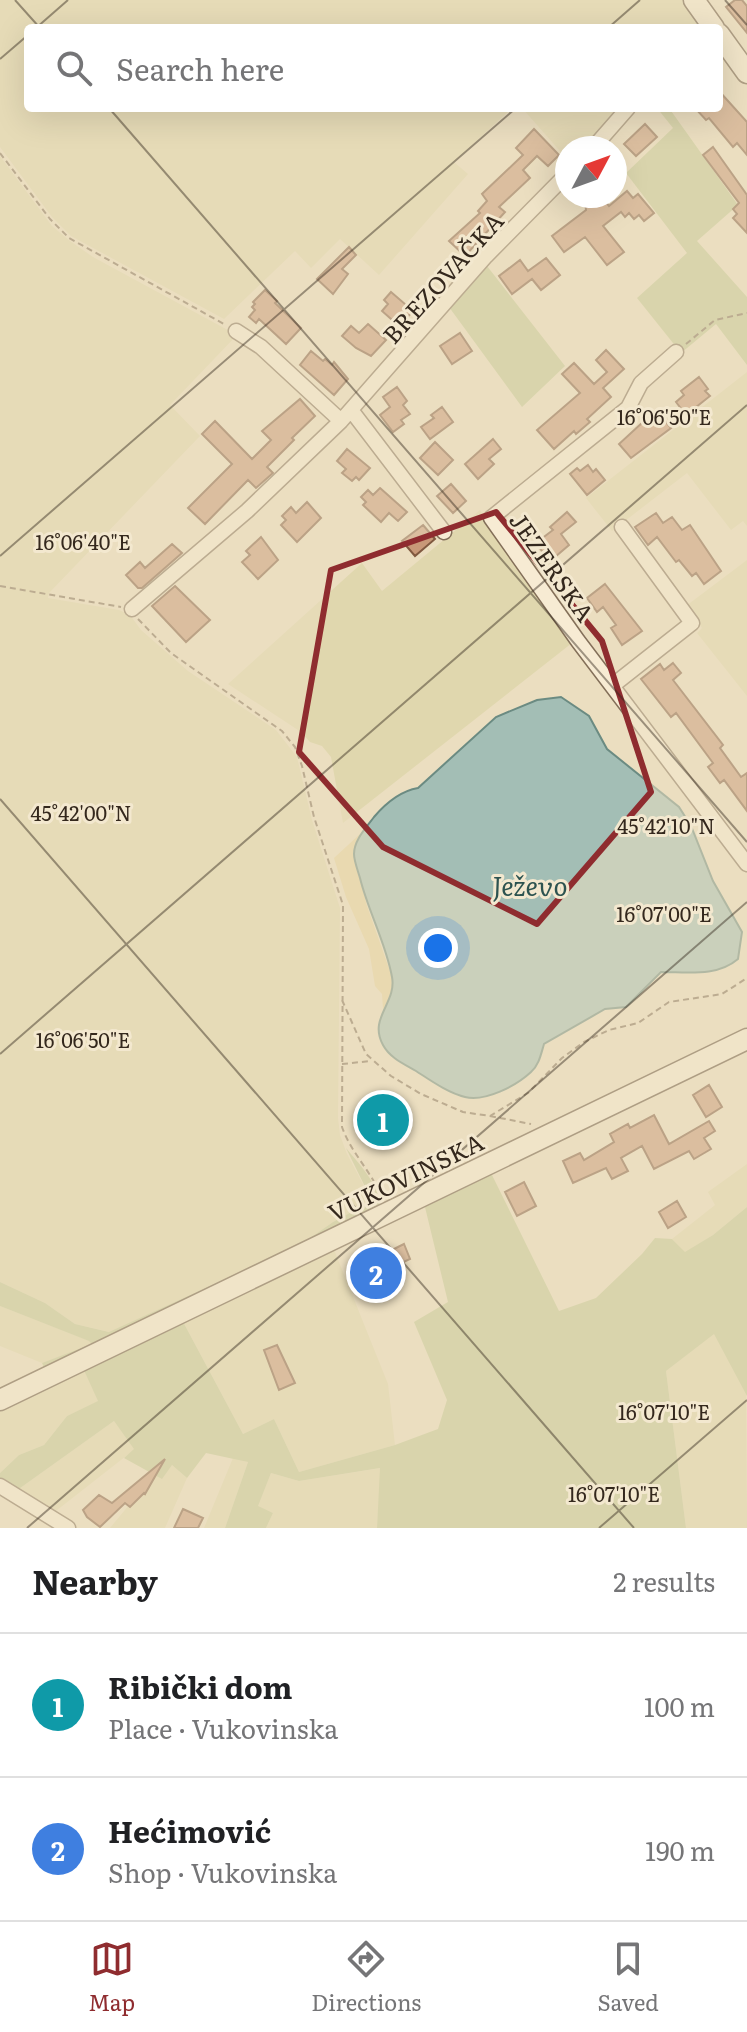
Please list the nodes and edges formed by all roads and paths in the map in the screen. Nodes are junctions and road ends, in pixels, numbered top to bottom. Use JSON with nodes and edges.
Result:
{"nodes":[{"id":1,"x":694,"y":0,"type":"edge"},
{"id":2,"x":710,"y":24,"type":"edge"},
{"id":3,"x":723,"y":42,"type":"edge"},
{"id":4,"x":747,"y":73,"type":"edge"},
{"id":5,"x":624,"y":112,"type":"edge"},
{"id":6,"x":604,"y":136,"type":"edge"},
{"id":7,"x":0,"y":153,"type":"edge"},
{"id":8,"x":555,"y":186,"type":"edge"},
{"id":9,"x":747,"y":313,"type":"edge"},
{"id":10,"x":236,"y":331,"type":"joint"},
{"id":11,"x":676,"y":352,"type":"joint"},
{"id":12,"x":346,"y":416,"type":"junction"},
{"id":13,"x":622,"y":527,"type":"dead end"},
{"id":14,"x":444,"y":532,"type":"dead end"},
{"id":15,"x":0,"y":586,"type":"edge"},
{"id":16,"x":132,"y":609,"type":"junction"},
{"id":17,"x":612,"y":686,"type":"junction"},
{"id":18,"x":747,"y":864,"type":"edge"},
{"id":19,"x":747,"y":978,"type":"edge"},
{"id":20,"x":342,"y":998,"type":"junction"},
{"id":21,"x":747,"y":1039,"type":"edge"},
{"id":22,"x":372,"y":1061,"type":"junction"},
{"id":23,"x":342,"y":1064,"type":"junction"},
{"id":24,"x":490,"y":1116,"type":"junction"},
{"id":25,"x":535,"y":1125,"type":"dead end"},
{"id":26,"x":387,"y":1214,"type":"junction"},
{"id":27,"x":0,"y":1400,"type":"edge"},
{"id":28,"x":0,"y":1486,"type":"edge"},
{"id":29,"x":68,"y":1528,"type":"edge"}],
"edges":[{"from":1,"to":2,"type":"main road"},
{"from":3,"to":4,"type":"main road"},
{"from":5,"to":6,"type":"street"},
{"from":7,"to":10,"type":"path"},
{"from":8,"to":12,"type":"street","name":"BREZOVAČKA"},
{"from":9,"to":11,"type":"path"},
{"from":10,"to":12,"type":"street"},
{"from":11,"to":17,"type":"street","name":"JEZERSKA"},
{"from":12,"to":14,"type":"street"},
{"from":12,"to":16,"type":"street","name":"BREZOVAČKA"},
{"from":13,"to":17,"type":"street"},
{"from":15,"to":16,"type":"path"},
{"from":16,"to":20,"type":"path"},
{"from":17,"to":18,"type":"street","name":"JEZERSKA"},
{"from":19,"to":24,"type":"path"},
{"from":20,"to":22,"type":"path"},
{"from":20,"to":23,"type":"path"},
{"from":21,"to":26,"type":"main road","name":"VUKOVINSKA"},
{"from":22,"to":23,"type":"path"},
{"from":22,"to":24,"type":"path"},
{"from":23,"to":26,"type":"path"},
{"from":24,"to":25,"type":"path"},
{"from":26,"to":27,"type":"main road","name":"VUKOVINSKA"},
{"from":28,"to":29,"type":"street"}]}
